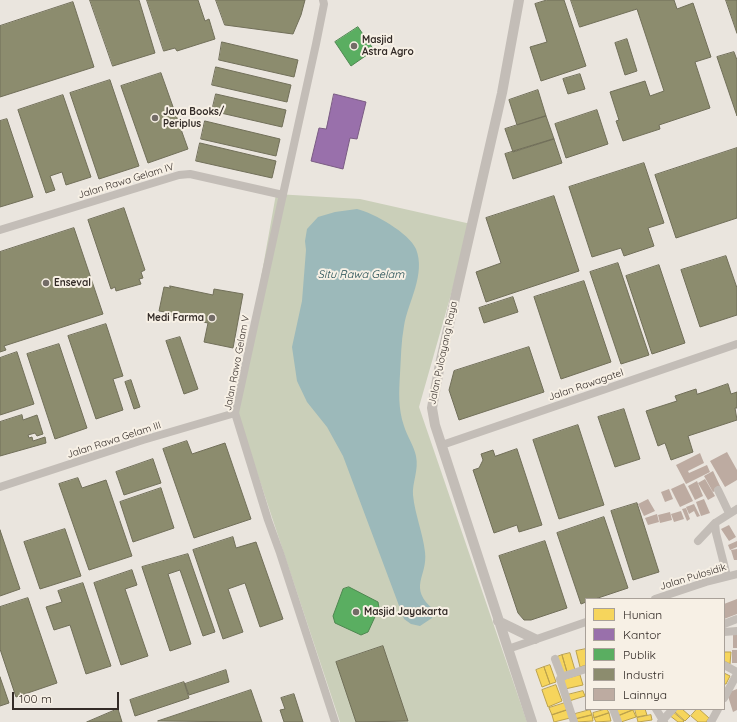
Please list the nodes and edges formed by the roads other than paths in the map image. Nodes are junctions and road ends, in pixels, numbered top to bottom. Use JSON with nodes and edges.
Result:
{"nodes":[{"id":1,"x":323,"y":0,"type":"edge"},
{"id":2,"x":519,"y":0,"type":"edge"},
{"id":3,"x":283,"y":195,"type":"junction"},
{"id":4,"x":0,"y":230,"type":"edge"},
{"id":5,"x":737,"y":344,"type":"edge"},
{"id":6,"x":235,"y":413,"type":"junction"},
{"id":7,"x":442,"y":445,"type":"junction"},
{"id":8,"x":0,"y":487,"type":"edge"},
{"id":9,"x":718,"y":490,"type":"dead end"},
{"id":10,"x":733,"y":511,"type":"edge"},
{"id":11,"x":715,"y":523,"type":"junction"},
{"id":12,"x":698,"y":541,"type":"dead end"},
{"id":13,"x":737,"y":574,"type":"edge"},
{"id":14,"x":727,"y":576,"type":"junction"},
{"id":15,"x":658,"y":598,"type":"edge"},
{"id":16,"x":498,"y":621,"type":"junction"},
{"id":17,"x":737,"y":621,"type":"edge"},
{"id":18,"x":585,"y":622,"type":"edge"},
{"id":19,"x":725,"y":624,"type":"edge"},
{"id":20,"x":737,"y":631,"type":"edge"},
{"id":21,"x":725,"y":632,"type":"edge"},
{"id":22,"x":535,"y":639,"type":"junction"},
{"id":23,"x":508,"y":649,"type":"junction"},
{"id":24,"x":555,"y":659,"type":"dead end"},
{"id":25,"x":725,"y":666,"type":"edge"},
{"id":26,"x":585,"y":669,"type":"edge"},
{"id":27,"x":737,"y":673,"type":"edge"},
{"id":28,"x":562,"y":677,"type":"junction"},
{"id":29,"x":725,"y":696,"type":"edge"},
{"id":30,"x":613,"y":710,"type":"edge"},
{"id":31,"x":656,"y":710,"type":"edge"},
{"id":32,"x":672,"y":710,"type":"edge"},
{"id":33,"x":717,"y":710,"type":"edge"},
{"id":34,"x":335,"y":722,"type":"edge"},
{"id":35,"x":532,"y":722,"type":"edge"},
{"id":36,"x":574,"y":722,"type":"edge"},
{"id":37,"x":618,"y":722,"type":"edge"},
{"id":38,"x":662,"y":722,"type":"edge"},
{"id":39,"x":711,"y":722,"type":"edge"}],
"edges":[{"from":1,"to":3,"type":"street","name":"Jalan Rawa Gelam V"},
{"from":2,"to":7,"type":"street","name":"Jalan Puloayang Raya"},
{"from":3,"to":4,"type":"street","name":"Jalan Rawa Gelam IV"},
{"from":3,"to":6,"type":"street","name":"Jalan Rawa Gelam V"},
{"from":5,"to":7,"type":"street","name":"Jalan Rawagatel"},
{"from":6,"to":8,"type":"street","name":"Jalan Rawa Gelam III"},
{"from":6,"to":34,"type":"street","name":"Jalan Rawa Gelam V"},
{"from":7,"to":16,"type":"street","name":"Jalan Puloayang Raya"},
{"from":9,"to":10,"type":"street"},
{"from":10,"to":11,"type":"street"},
{"from":11,"to":12,"type":"street"},
{"from":11,"to":14,"type":"street"},
{"from":13,"to":14,"type":"street","name":"Jalan Pulosidik"},
{"from":14,"to":15,"type":"street","name":"Jalan Pulosidik"},
{"from":16,"to":22,"type":"street"},
{"from":16,"to":23,"type":"street","name":"Jalan Puloayang Raya"},
{"from":17,"to":19,"type":"street"},
{"from":18,"to":22,"type":"street"},
{"from":20,"to":21,"type":"street"},
{"from":22,"to":23,"type":"street"},
{"from":23,"to":35,"type":"street","name":"Jalan Puloayang Raya"},
{"from":24,"to":28,"type":"street"},
{"from":25,"to":27,"type":"street"},
{"from":26,"to":28,"type":"street"},
{"from":27,"to":29,"type":"street"},
{"from":28,"to":36,"type":"street"},
{"from":30,"to":37,"type":"street"},
{"from":31,"to":38,"type":"street"},
{"from":32,"to":38,"type":"street"},
{"from":33,"to":39,"type":"street"}]}
